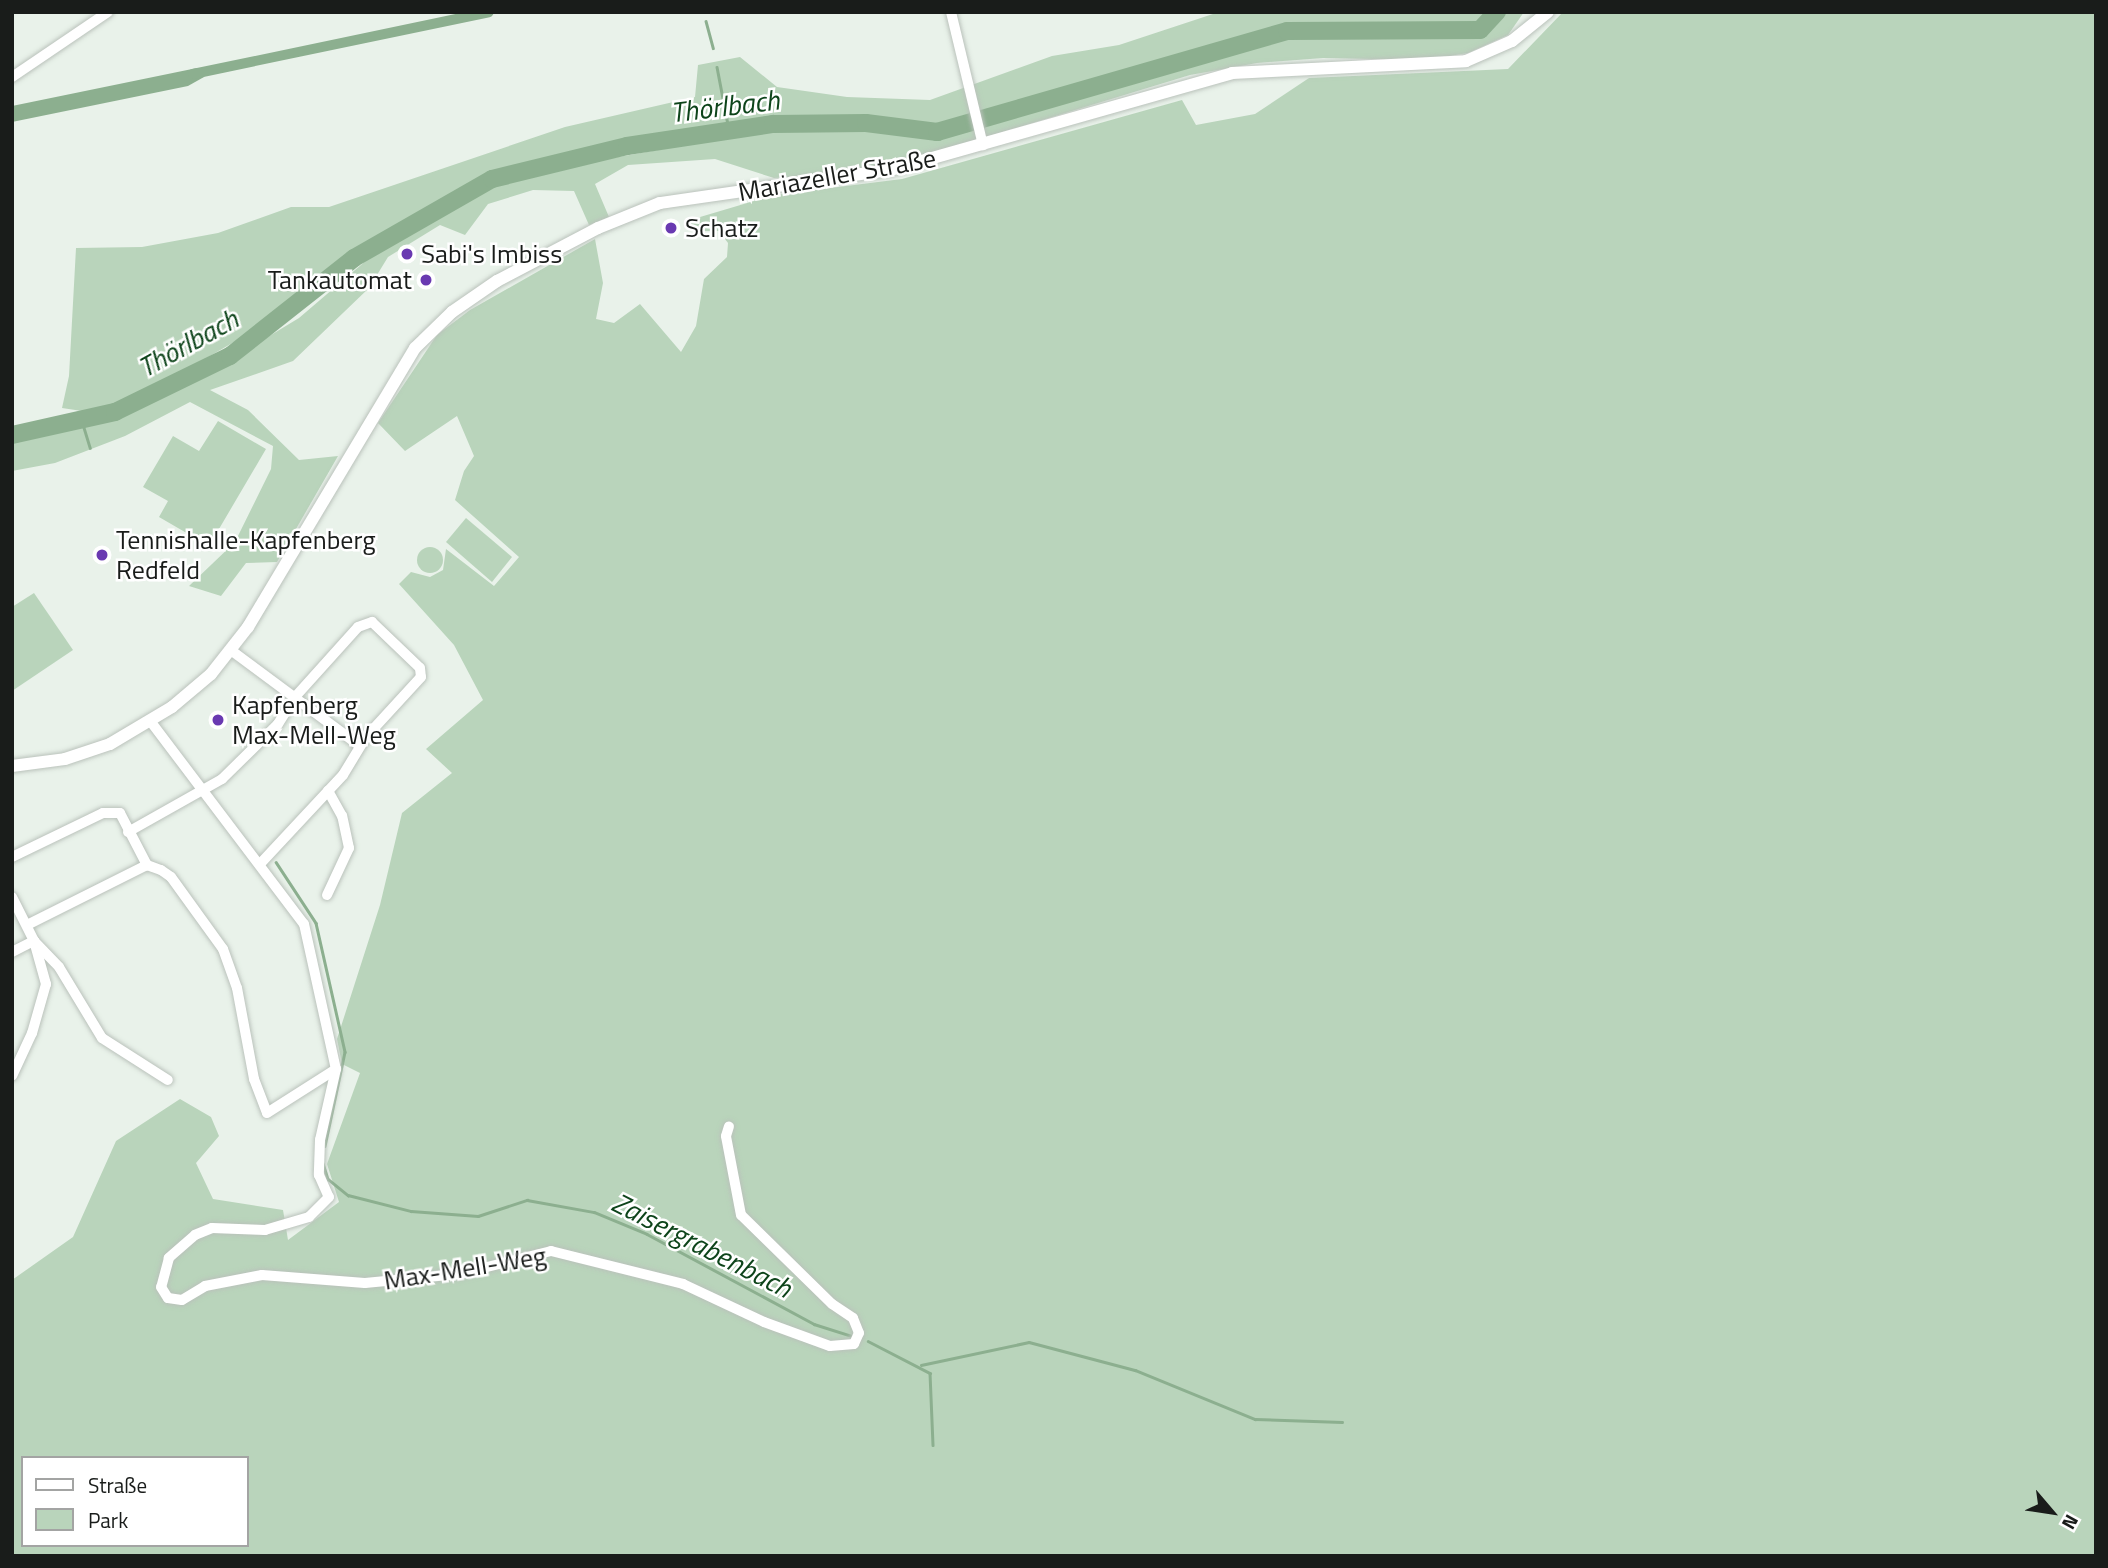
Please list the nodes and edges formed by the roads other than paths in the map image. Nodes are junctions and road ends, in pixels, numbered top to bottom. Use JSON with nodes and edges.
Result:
{"nodes":[{"id":1,"x":108,"y":12,"type":"edge"},
{"id":2,"x":951,"y":12,"type":"edge"},
{"id":3,"x":1548,"y":12,"type":"edge"},
{"id":4,"x":12,"y":77,"type":"edge"},
{"id":5,"x":983,"y":142,"type":"junction"},
{"id":6,"x":232,"y":651,"type":"junction"},
{"id":7,"x":295,"y":697,"type":"junction"},
{"id":8,"x":151,"y":722,"type":"junction"},
{"id":9,"x":360,"y":746,"type":"junction"},
{"id":10,"x":12,"y":766,"type":"edge"},
{"id":11,"x":328,"y":791,"type":"junction"},
{"id":12,"x":205,"y":792,"type":"junction"},
{"id":13,"x":128,"y":832,"type":"junction"},
{"id":14,"x":12,"y":857,"type":"edge"},
{"id":15,"x":261,"y":863,"type":"junction"},
{"id":16,"x":147,"y":865,"type":"junction"},
{"id":17,"x":327,"y":895,"type":"dead end"},
{"id":18,"x":12,"y":897,"type":"edge"},
{"id":19,"x":27,"y":925,"type":"junction"},
{"id":20,"x":34,"y":941,"type":"junction"},
{"id":21,"x":12,"y":952,"type":"edge"},
{"id":22,"x":336,"y":1069,"type":"junction"},
{"id":23,"x":12,"y":1076,"type":"edge"},
{"id":24,"x":169,"y":1080,"type":"dead end"},
{"id":25,"x":729,"y":1126,"type":"dead end"}],
"edges":[{"from":1,"to":4,"type":"street"},
{"from":2,"to":5,"type":"street"},
{"from":3,"to":5,"type":"main road","name":"Mariazeller Straße"},
{"from":5,"to":6,"type":"main road","name":"Mariazeller Straße"},
{"from":6,"to":7,"type":"street"},
{"from":6,"to":8,"type":"main road","name":"Mariazeller Straße"},
{"from":7,"to":9,"type":"street"},
{"from":7,"to":9,"type":"street"},
{"from":7,"to":12,"type":"street"},
{"from":8,"to":10,"type":"main road","name":"Mariazeller Straße"},
{"from":8,"to":12,"type":"street","name":"Max-Mell-Weg"},
{"from":9,"to":11,"type":"street"},
{"from":11,"to":15,"type":"street"},
{"from":11,"to":17,"type":"street"},
{"from":12,"to":13,"type":"street"},
{"from":12,"to":15,"type":"street","name":"Max-Mell-Weg"},
{"from":13,"to":14,"type":"street"},
{"from":13,"to":16,"type":"street"},
{"from":15,"to":22,"type":"street","name":"Max-Mell-Weg"},
{"from":16,"to":19,"type":"street"},
{"from":16,"to":22,"type":"street"},
{"from":18,"to":19,"type":"street"},
{"from":19,"to":20,"type":"street"},
{"from":20,"to":21,"type":"street"},
{"from":20,"to":23,"type":"street"},
{"from":20,"to":24,"type":"street"},
{"from":22,"to":25,"type":"street","name":"Max-Mell-Weg"}]}
